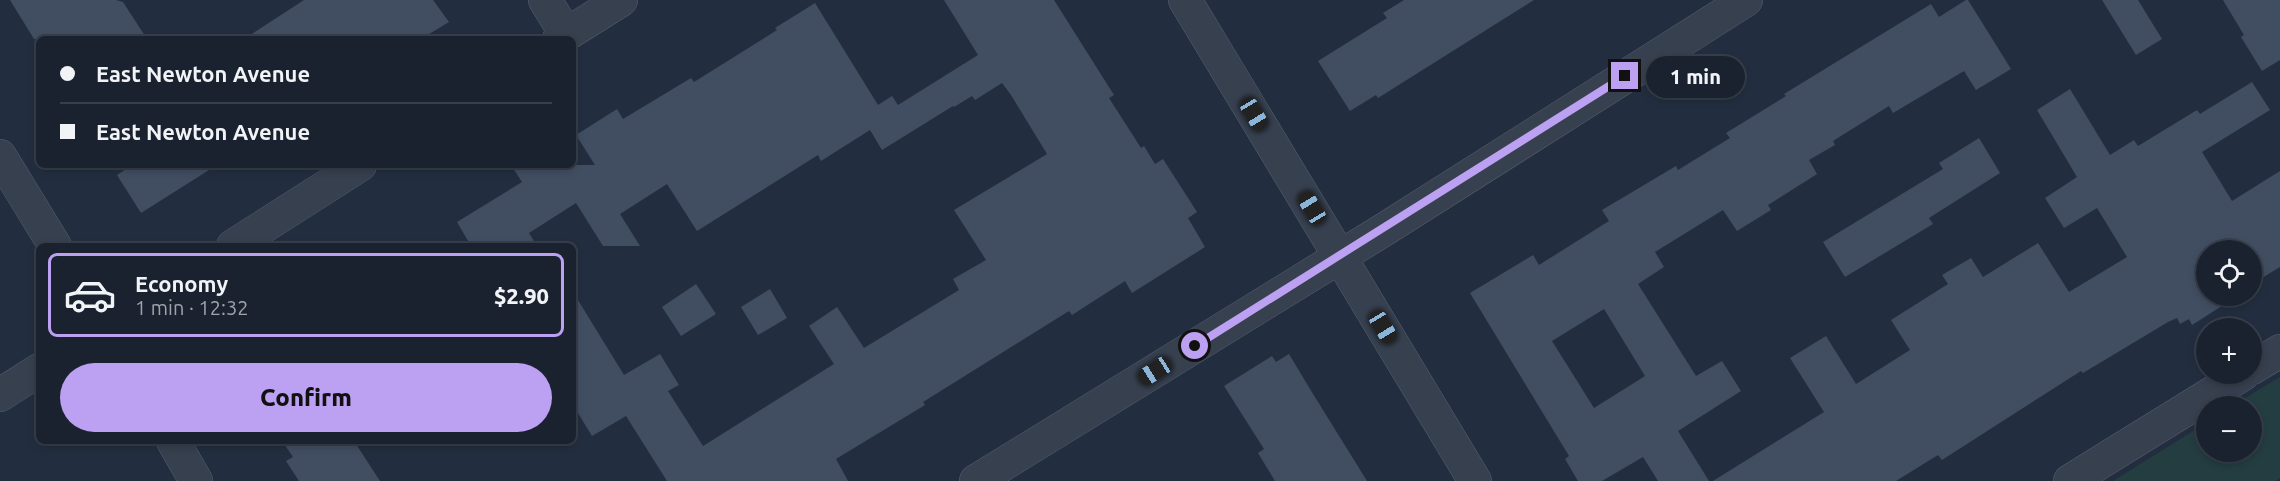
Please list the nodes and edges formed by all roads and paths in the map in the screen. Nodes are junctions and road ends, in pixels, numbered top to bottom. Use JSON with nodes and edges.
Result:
{"nodes":[{"id":1,"x":545,"y":0,"type":"edge"},
{"id":2,"x":621,"y":0,"type":"edge"},
{"id":3,"x":1185,"y":0,"type":"edge"},
{"id":4,"x":1746,"y":0,"type":"edge"},
{"id":5,"x":562,"y":36,"type":"edge"},
{"id":6,"x":564,"y":36,"type":"edge"},
{"id":7,"x":0,"y":156,"type":"edge"},
{"id":8,"x":355,"y":168,"type":"edge"},
{"id":9,"x":53,"y":243,"type":"edge"},
{"id":10,"x":238,"y":243,"type":"edge"},
{"id":11,"x":1341,"y":256,"type":"junction"},
{"id":12,"x":2280,"y":351,"type":"edge"},
{"id":13,"x":2262,"y":363,"type":"edge"},
{"id":14,"x":36,"y":372,"type":"edge"},
{"id":15,"x":2229,"y":384,"type":"edge"},
{"id":16,"x":0,"y":395,"type":"edge"},
{"id":17,"x":174,"y":444,"type":"edge"},
{"id":18,"x":2107,"y":471,"type":"edge"},
{"id":19,"x":196,"y":481,"type":"edge"},
{"id":20,"x":976,"y":481,"type":"edge"},
{"id":21,"x":1475,"y":481,"type":"edge"},
{"id":22,"x":2070,"y":481,"type":"edge"}],
"edges":[{"from":1,"to":5,"type":"street"},
{"from":2,"to":6,"type":"street"},
{"from":3,"to":11,"type":"street"},
{"from":4,"to":11,"type":"street"},
{"from":7,"to":9,"type":"street"},
{"from":8,"to":10,"type":"street"},
{"from":11,"to":20,"type":"street"},
{"from":11,"to":21,"type":"street"},
{"from":12,"to":13,"type":"street"},
{"from":14,"to":16,"type":"street"},
{"from":15,"to":18,"type":"street"},
{"from":17,"to":19,"type":"street"},
{"from":18,"to":22,"type":"street"}]}
